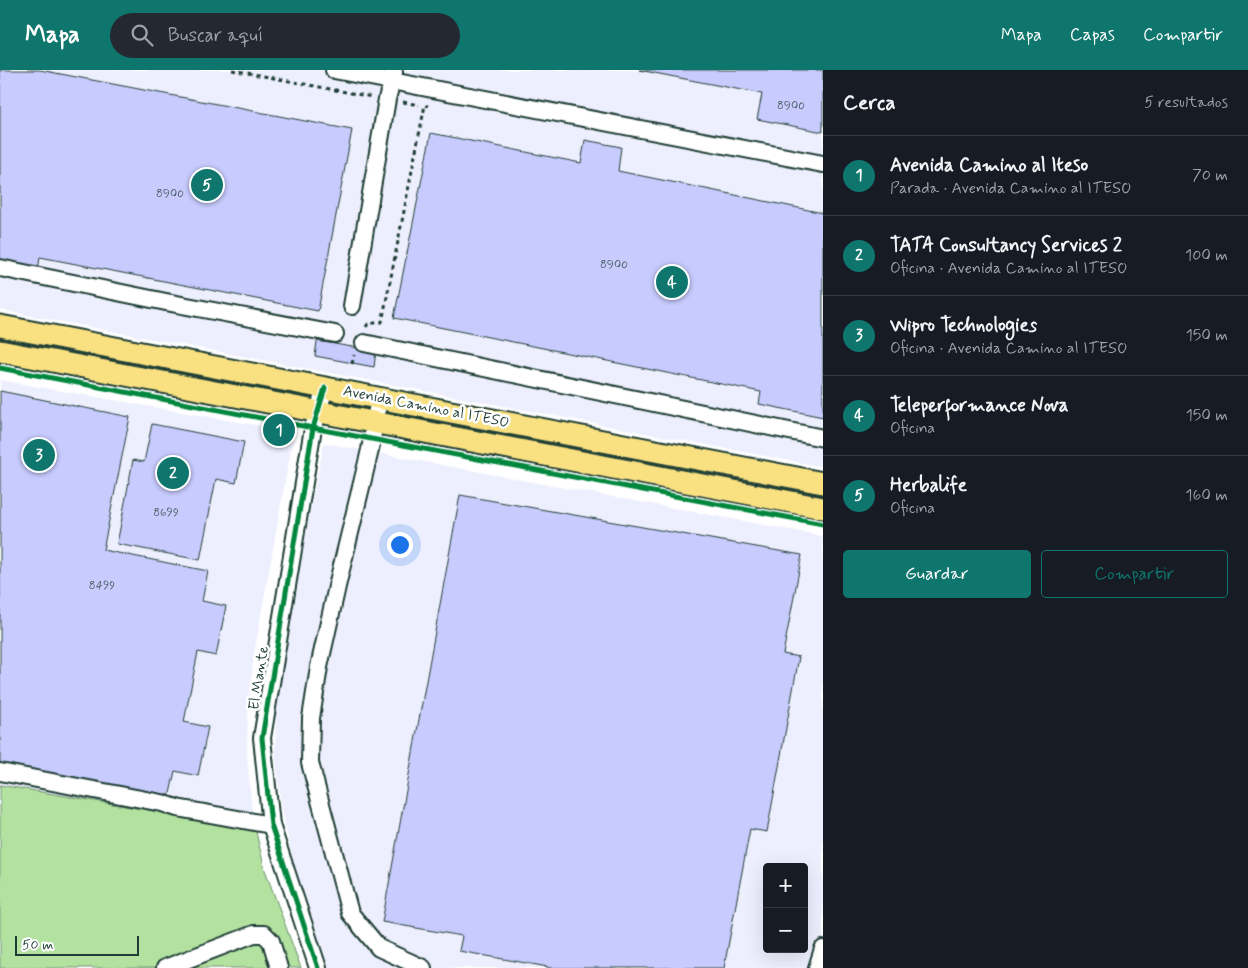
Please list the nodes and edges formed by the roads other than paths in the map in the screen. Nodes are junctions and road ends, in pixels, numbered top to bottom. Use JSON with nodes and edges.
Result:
{"nodes":[{"id":1,"x":334,"y":70,"type":"edge"},
{"id":2,"x":393,"y":75,"type":"edge"},
{"id":3,"x":823,"y":164,"type":"edge"},
{"id":4,"x":0,"y":268,"type":"edge"},
{"id":5,"x":352,"y":306,"type":"dead end"},
{"id":6,"x":0,"y":326,"type":"edge"},
{"id":7,"x":335,"y":334,"type":"dead end"},
{"id":8,"x":361,"y":340,"type":"road end"},
{"id":9,"x":0,"y":351,"type":"edge"},
{"id":10,"x":325,"y":388,"type":"junction"},
{"id":11,"x":379,"y":398,"type":"junction"},
{"id":12,"x":317,"y":411,"type":"junction"},
{"id":13,"x":374,"y":422,"type":"junction"},
{"id":14,"x":823,"y":438,"type":"edge"},
{"id":15,"x":823,"y":483,"type":"edge"},
{"id":16,"x":823,"y":508,"type":"edge"},
{"id":17,"x":0,"y":772,"type":"edge"},
{"id":18,"x":271,"y":825,"type":"junction"},
{"id":19,"x":823,"y":950,"type":"edge"},
{"id":20,"x":165,"y":968,"type":"edge"},
{"id":21,"x":279,"y":968,"type":"edge"},
{"id":22,"x":318,"y":968,"type":"edge"},
{"id":23,"x":422,"y":968,"type":"edge"},
{"id":24,"x":817,"y":968,"type":"edge"}],
"edges":[{"from":1,"to":2,"type":"street"},
{"from":2,"to":3,"type":"street"},
{"from":2,"to":5,"type":"street"},
{"from":4,"to":7,"type":"street"},
{"from":6,"to":10,"type":"main road","name":"Avenida Camino al ITESO"},
{"from":8,"to":14,"type":"street"},
{"from":9,"to":12,"type":"main road","name":"Avenida Camino al ITESO"},
{"from":10,"to":11,"type":"main road","name":"Avenida Camino al ITESO"},
{"from":10,"to":12,"type":"street","name":"El Mante"},
{"from":11,"to":13,"type":"street"},
{"from":11,"to":15,"type":"main road","name":"Avenida Camino al ITESO"},
{"from":12,"to":13,"type":"main road","name":"Avenida Camino al ITESO"},
{"from":12,"to":18,"type":"street","name":"El Mante"},
{"from":13,"to":16,"type":"main road","name":"Avenida Camino al ITESO"},
{"from":13,"to":23,"type":"street"},
{"from":17,"to":18,"type":"street"},
{"from":18,"to":22,"type":"street","name":"El Mante"},
{"from":19,"to":24,"type":"street"},
{"from":20,"to":21,"type":"street"}]}
